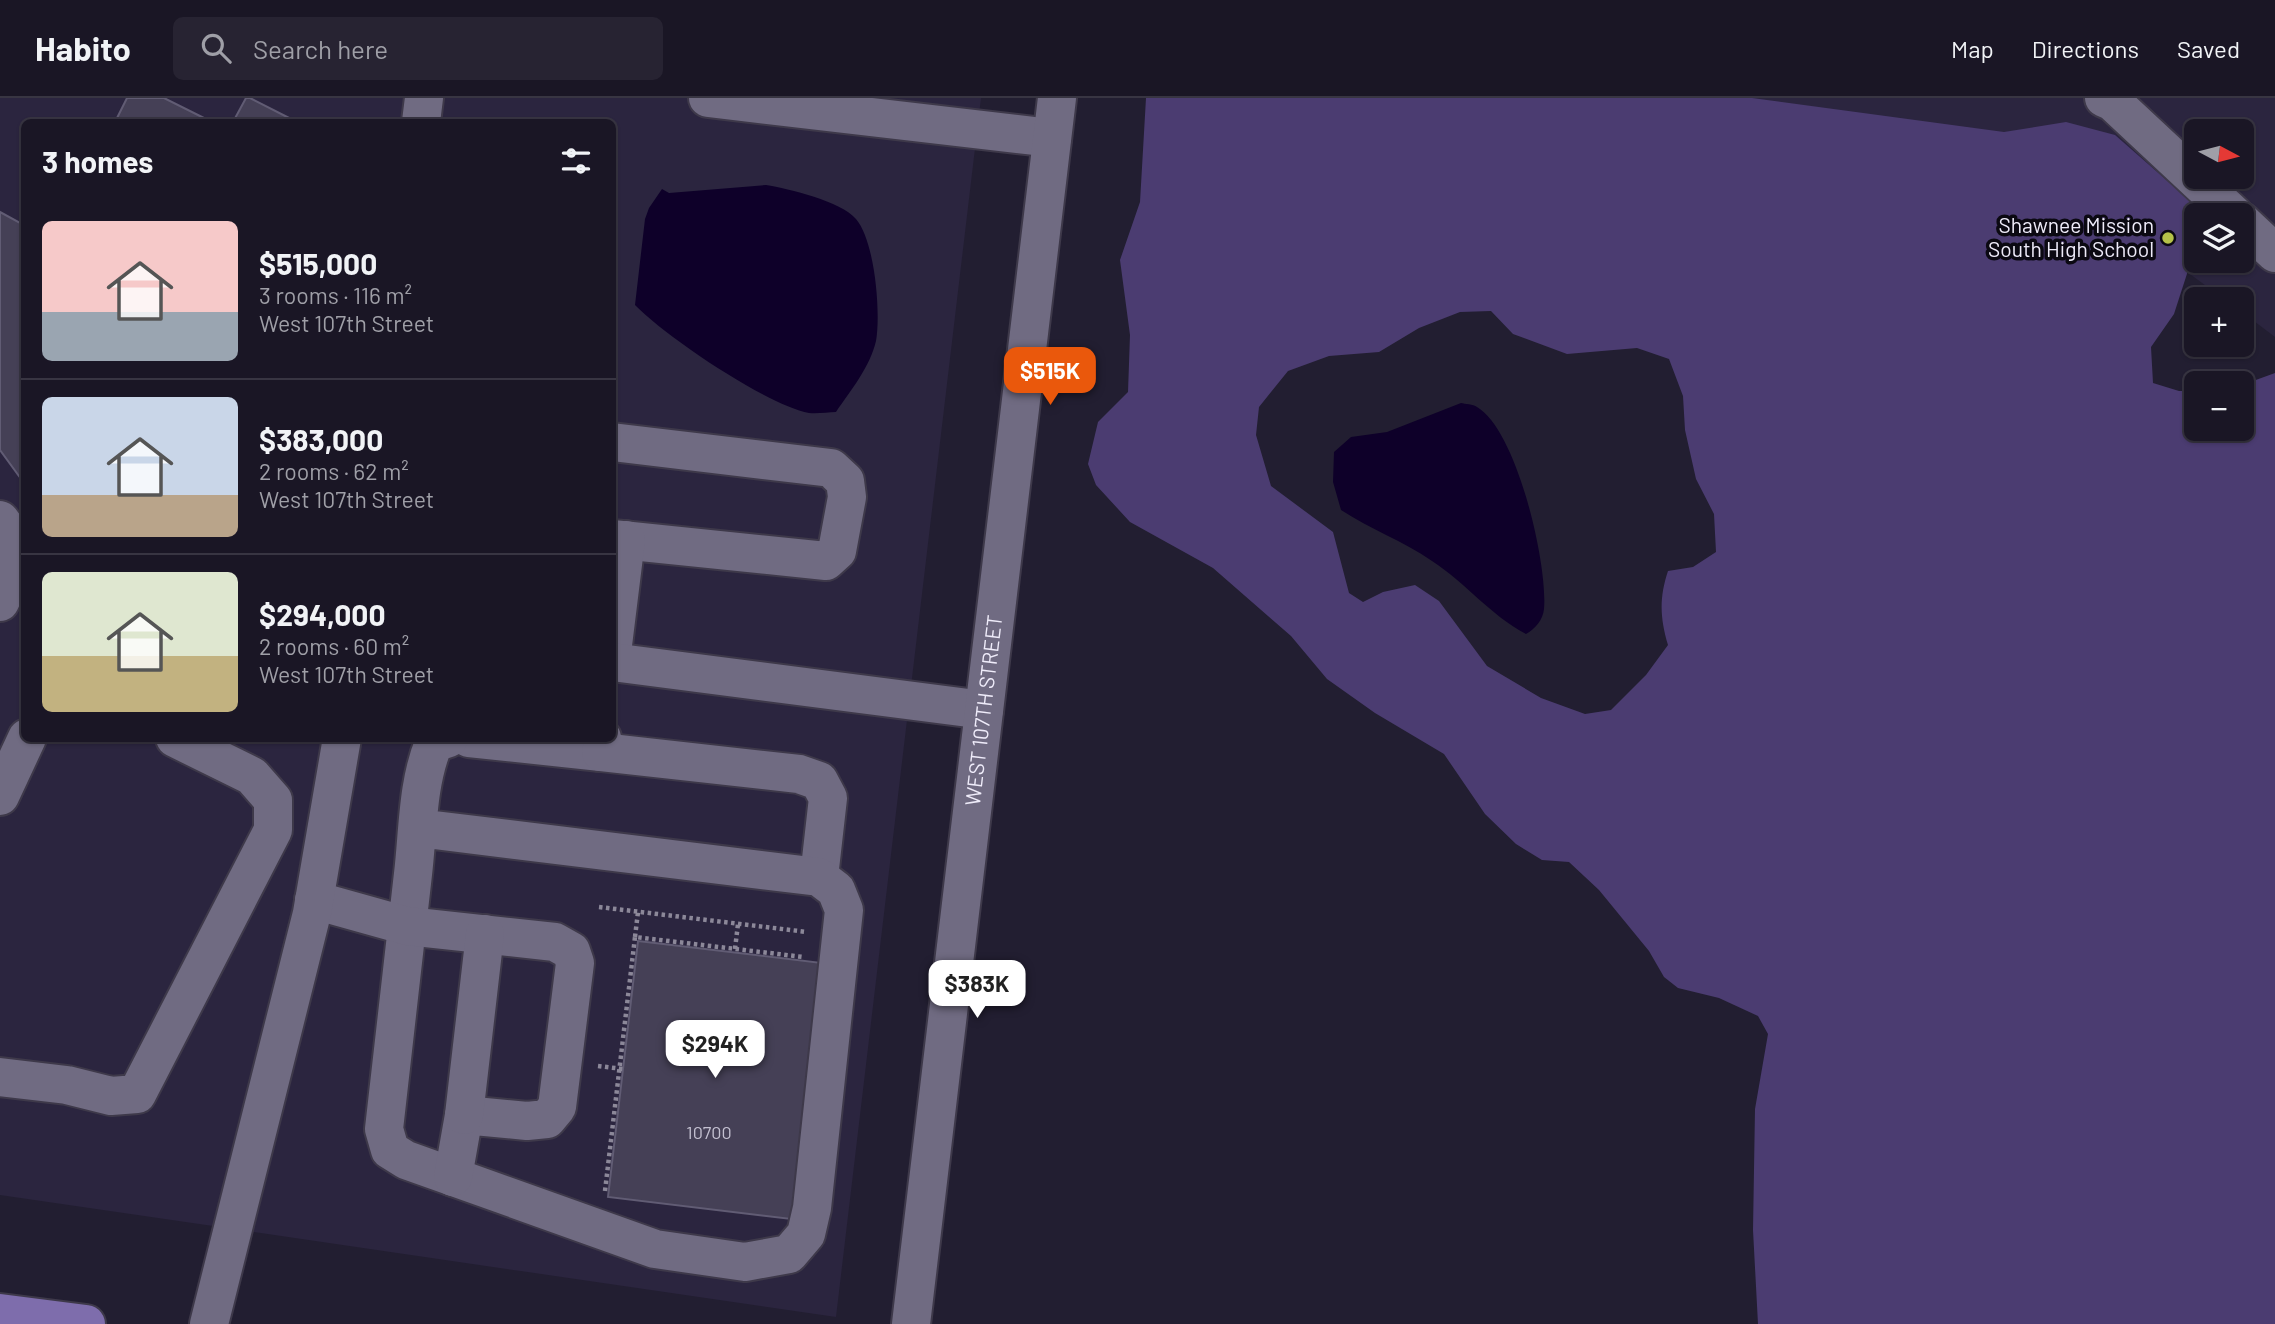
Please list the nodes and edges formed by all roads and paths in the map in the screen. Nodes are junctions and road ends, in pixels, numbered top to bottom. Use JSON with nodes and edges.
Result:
{"nodes":[{"id":1,"x":424,"y":98,"type":"edge"},
{"id":2,"x":708,"y":98,"type":"edge"},
{"id":3,"x":1057,"y":98,"type":"edge"},
{"id":4,"x":2104,"y":98,"type":"edge"},
{"id":5,"x":421,"y":119,"type":"edge"},
{"id":6,"x":1052,"y":138,"type":"junction"},
{"id":7,"x":2221,"y":203,"type":"edge"},
{"id":8,"x":2254,"y":233,"type":"edge"},
{"id":9,"x":2275,"y":253,"type":"edge"},
{"id":10,"x":616,"y":442,"type":"edge"},
{"id":11,"x":0,"y":520,"type":"edge"},
{"id":12,"x":619,"y":539,"type":"edge"},
{"id":13,"x":9,"y":581,"type":"edge"},
{"id":14,"x":616,"y":588,"type":"edge"},
{"id":15,"x":616,"y":663,"type":"edge"},
{"id":16,"x":984,"y":710,"type":"junction"},
{"id":17,"x":25,"y":742,"type":"edge"},
{"id":18,"x":183,"y":742,"type":"edge"},
{"id":19,"x":341,"y":742,"type":"edge"},
{"id":20,"x":437,"y":742,"type":"edge"},
{"id":21,"x":545,"y":742,"type":"edge"},
{"id":22,"x":602,"y":745,"type":"edge"},
{"id":23,"x":0,"y":796,"type":"edge"},
{"id":24,"x":418,"y":828,"type":"junction"},
{"id":25,"x":818,"y":877,"type":"junction"},
{"id":26,"x":314,"y":900,"type":"junction"},
{"id":27,"x":599,"y":907,"type":"dead end"},
{"id":28,"x":638,"y":912,"type":"junction"},
{"id":29,"x":738,"y":924,"type":"junction"},
{"id":30,"x":407,"y":926,"type":"junction"},
{"id":31,"x":815,"y":933,"type":"dead end"},
{"id":32,"x":485,"y":934,"type":"junction"},
{"id":33,"x":635,"y":937,"type":"junction"},
{"id":34,"x":735,"y":949,"type":"junction"},
{"id":35,"x":812,"y":958,"type":"dead end"},
{"id":36,"x":595,"y":1066,"type":"dead end"},
{"id":37,"x":622,"y":1069,"type":"junction"},
{"id":38,"x":0,"y":1077,"type":"edge"},
{"id":39,"x":464,"y":1115,"type":"junction"},
{"id":40,"x":453,"y":1177,"type":"junction"},
{"id":41,"x":606,"y":1191,"type":"dead end"},
{"id":42,"x":0,"y":1313,"type":"edge"},
{"id":43,"x":86,"y":1324,"type":"edge"},
{"id":44,"x":209,"y":1324,"type":"edge"},
{"id":45,"x":911,"y":1324,"type":"edge"}],
"edges":[{"from":1,"to":5,"type":"street"},
{"from":2,"to":6,"type":"street"},
{"from":3,"to":6,"type":"street","name":"WEST 107TH STREET"},
{"from":4,"to":7,"type":"street"},
{"from":6,"to":16,"type":"street","name":"WEST 107TH STREET"},
{"from":8,"to":9,"type":"street"},
{"from":10,"to":12,"type":"street"},
{"from":11,"to":13,"type":"street"},
{"from":12,"to":14,"type":"street"},
{"from":15,"to":16,"type":"street"},
{"from":16,"to":45,"type":"street","name":"WEST 107TH STREET"},
{"from":17,"to":23,"type":"street"},
{"from":18,"to":38,"type":"street"},
{"from":19,"to":26,"type":"street"},
{"from":20,"to":24,"type":"street"},
{"from":21,"to":22,"type":"street"},
{"from":22,"to":25,"type":"street"},
{"from":24,"to":25,"type":"street"},
{"from":24,"to":30,"type":"street"},
{"from":25,"to":40,"type":"street"},
{"from":26,"to":30,"type":"street"},
{"from":26,"to":44,"type":"street"},
{"from":27,"to":28,"type":"path"},
{"from":28,"to":29,"type":"path"},
{"from":28,"to":33,"type":"path"},
{"from":29,"to":31,"type":"path"},
{"from":29,"to":34,"type":"path"},
{"from":30,"to":32,"type":"street"},
{"from":30,"to":40,"type":"street"},
{"from":32,"to":39,"type":"street"},
{"from":32,"to":39,"type":"street"},
{"from":33,"to":34,"type":"path"},
{"from":33,"to":37,"type":"path"},
{"from":34,"to":35,"type":"path"},
{"from":36,"to":37,"type":"path"},
{"from":37,"to":41,"type":"path"},
{"from":39,"to":40,"type":"street"},
{"from":42,"to":43,"type":"main road"}]}
